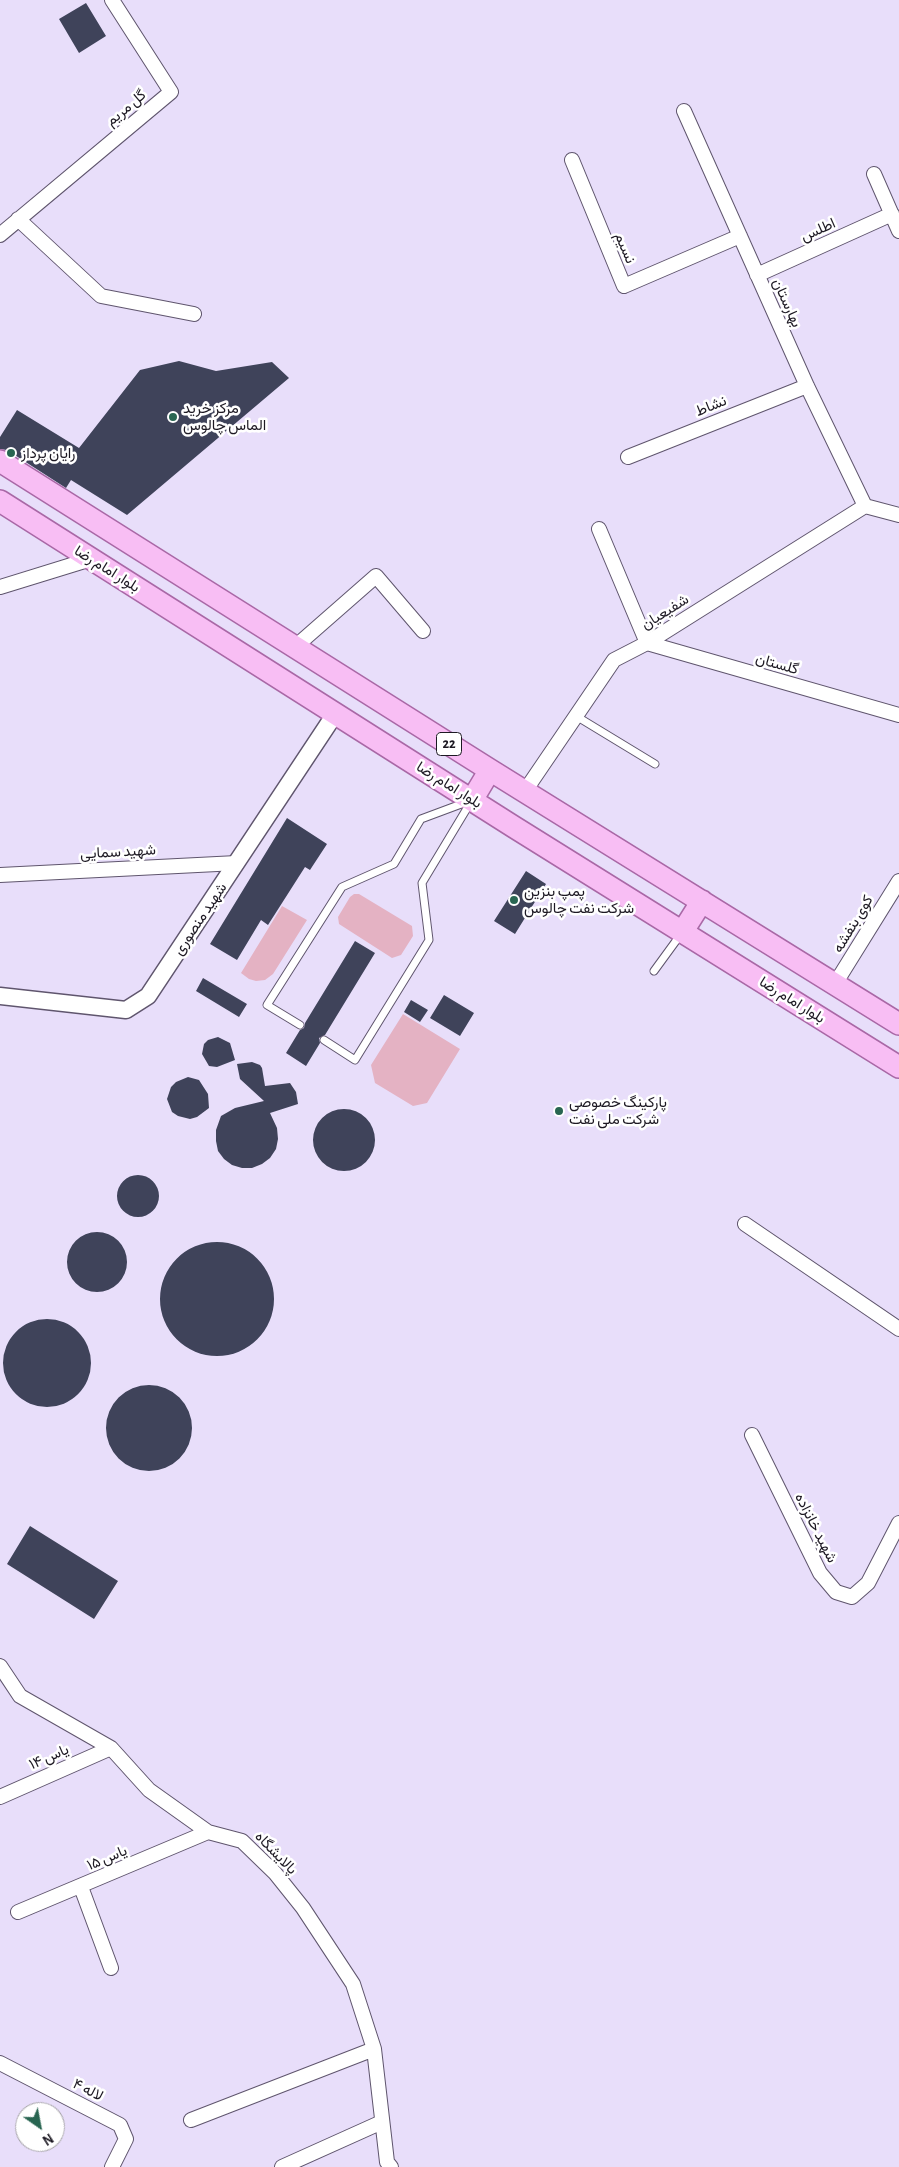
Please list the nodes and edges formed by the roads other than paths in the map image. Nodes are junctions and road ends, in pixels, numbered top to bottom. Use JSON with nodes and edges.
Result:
{"nodes":[{"id":1,"x":112,"y":0,"type":"edge"},
{"id":2,"x":684,"y":110,"type":"dead end"},
{"id":3,"x":572,"y":160,"type":"dead end"},
{"id":4,"x":874,"y":174,"type":"dead end"},
{"id":5,"x":892,"y":214,"type":"junction"},
{"id":6,"x":18,"y":218,"type":"junction"},
{"id":7,"x":899,"y":231,"type":"edge"},
{"id":8,"x":0,"y":234,"type":"edge"},
{"id":9,"x":740,"y":236,"type":"junction"},
{"id":10,"x":757,"y":274,"type":"junction"},
{"id":11,"x":194,"y":314,"type":"dead end"},
{"id":12,"x":807,"y":386,"type":"junction"},
{"id":13,"x":628,"y":457,"type":"dead end"},
{"id":14,"x":0,"y":461,"type":"edge"},
{"id":15,"x":0,"y":501,"type":"edge"},
{"id":16,"x":865,"y":506,"type":"junction"},
{"id":17,"x":899,"y":515,"type":"edge"},
{"id":18,"x":599,"y":529,"type":"dead end"},
{"id":19,"x":91,"y":559,"type":"junction"},
{"id":20,"x":0,"y":587,"type":"edge"},
{"id":21,"x":423,"y":631,"type":"dead end"},
{"id":22,"x":647,"y":643,"type":"junction"},
{"id":23,"x":295,"y":647,"type":"junction"},
{"id":24,"x":335,"y":714,"type":"junction"},
{"id":25,"x":576,"y":716,"type":"junction"},
{"id":26,"x":899,"y":716,"type":"edge"},
{"id":27,"x":655,"y":764,"type":"dead end"},
{"id":28,"x":490,"y":770,"type":"junction"},
{"id":29,"x":525,"y":791,"type":"junction"},
{"id":30,"x":472,"y":800,"type":"junction"},
{"id":31,"x":237,"y":863,"type":"junction"},
{"id":32,"x":0,"y":875,"type":"edge"},
{"id":33,"x":899,"y":881,"type":"edge"},
{"id":34,"x":702,"y":901,"type":"junction"},
{"id":35,"x":683,"y":931,"type":"junction"},
{"id":36,"x":654,"y":971,"type":"dead end"},
{"id":37,"x":835,"y":984,"type":"junction"},
{"id":38,"x":0,"y":996,"type":"edge"},
{"id":39,"x":899,"y":1024,"type":"edge"},
{"id":40,"x":300,"y":1025,"type":"dead end"},
{"id":41,"x":324,"y":1040,"type":"dead end"},
{"id":42,"x":899,"y":1067,"type":"edge"},
{"id":43,"x":745,"y":1224,"type":"dead end"},
{"id":44,"x":899,"y":1329,"type":"edge"},
{"id":45,"x":752,"y":1435,"type":"dead end"},
{"id":46,"x":899,"y":1523,"type":"edge"},
{"id":47,"x":0,"y":1666,"type":"edge"},
{"id":48,"x":111,"y":1748,"type":"junction"},
{"id":49,"x":0,"y":1797,"type":"edge"},
{"id":50,"x":208,"y":1832,"type":"junction"},
{"id":51,"x":81,"y":1887,"type":"junction"},
{"id":52,"x":18,"y":1912,"type":"dead end"},
{"id":53,"x":111,"y":1968,"type":"dead end"},
{"id":54,"x":374,"y":2049,"type":"junction"},
{"id":55,"x":0,"y":2063,"type":"edge"},
{"id":56,"x":190,"y":2120,"type":"dead end"},
{"id":57,"x":382,"y":2122,"type":"junction"},
{"id":58,"x":112,"y":2167,"type":"edge"},
{"id":59,"x":282,"y":2167,"type":"edge"},
{"id":60,"x":391,"y":2167,"type":"edge"}],
"edges":[{"from":1,"to":6,"type":"street","name":"گل مریم"},
{"from":2,"to":9,"type":"street","name":"بهارستان"},
{"from":3,"to":9,"type":"street","name":"نسیم"},
{"from":4,"to":5,"type":"street"},
{"from":5,"to":7,"type":"street"},
{"from":5,"to":10,"type":"street","name":"اطلس"},
{"from":6,"to":8,"type":"street"},
{"from":6,"to":11,"type":"street"},
{"from":9,"to":10,"type":"street","name":"بهارستان"},
{"from":10,"to":12,"type":"street","name":"بهارستان"},
{"from":12,"to":13,"type":"street","name":"نشاط"},
{"from":12,"to":16,"type":"street","name":"بهارستان"},
{"from":14,"to":23,"type":"main road","number":"22"},
{"from":15,"to":19,"type":"main road","name":"بلوار امام رضا"},
{"from":16,"to":17,"type":"street"},
{"from":16,"to":22,"type":"street","name":"شفیعیان"},
{"from":18,"to":22,"type":"street"},
{"from":19,"to":20,"type":"street"},
{"from":19,"to":24,"type":"main road","name":"بلوار امام رضا"},
{"from":21,"to":23,"type":"street"},
{"from":22,"to":25,"type":"street","name":"شفیعیان"},
{"from":22,"to":26,"type":"street","name":"گلستان"},
{"from":23,"to":28,"type":"main road","number":"22"},
{"from":24,"to":30,"type":"main road","name":"بلوار امام رضا"},
{"from":24,"to":31,"type":"street","name":"شهید منصوری"},
{"from":25,"to":27,"type":"lane"},
{"from":25,"to":29,"type":"street","name":"شفیعیان"},
{"from":28,"to":29,"type":"main road","number":"22"},
{"from":28,"to":30,"type":"main road"},
{"from":29,"to":34,"type":"main road","number":"22"},
{"from":30,"to":35,"type":"main road","name":"بلوار امام رضا"},
{"from":30,"to":40,"type":"lane"},
{"from":30,"to":41,"type":"lane"},
{"from":31,"to":32,"type":"street","name":"شهید سمایی"},
{"from":31,"to":38,"type":"street","name":"شهید منصوری"},
{"from":33,"to":37,"type":"street","name":"کوی بنفشه"},
{"from":34,"to":35,"type":"main road"},
{"from":34,"to":37,"type":"main road","number":"22"},
{"from":35,"to":36,"type":"lane"},
{"from":35,"to":42,"type":"main road","name":"بلوار امام رضا"},
{"from":37,"to":39,"type":"main road","number":"22"},
{"from":43,"to":44,"type":"street"},
{"from":45,"to":46,"type":"street","name":"شهید خانزاده"},
{"from":47,"to":48,"type":"street","name":"پالایشگاه"},
{"from":48,"to":49,"type":"street","name":"یاس ۱۴"},
{"from":48,"to":50,"type":"street","name":"پالایشگاه"},
{"from":50,"to":51,"type":"street","name":"یاس ۱۵"},
{"from":50,"to":54,"type":"street","name":"پالایشگاه"},
{"from":51,"to":52,"type":"street","name":"یاس ۱۵"},
{"from":51,"to":53,"type":"street"},
{"from":54,"to":56,"type":"street"},
{"from":54,"to":57,"type":"street","name":"پالایشگاه"},
{"from":55,"to":58,"type":"street","name":"لاله ۴"},
{"from":57,"to":59,"type":"street"},
{"from":57,"to":60,"type":"street","name":"پالایشگاه"}]}
